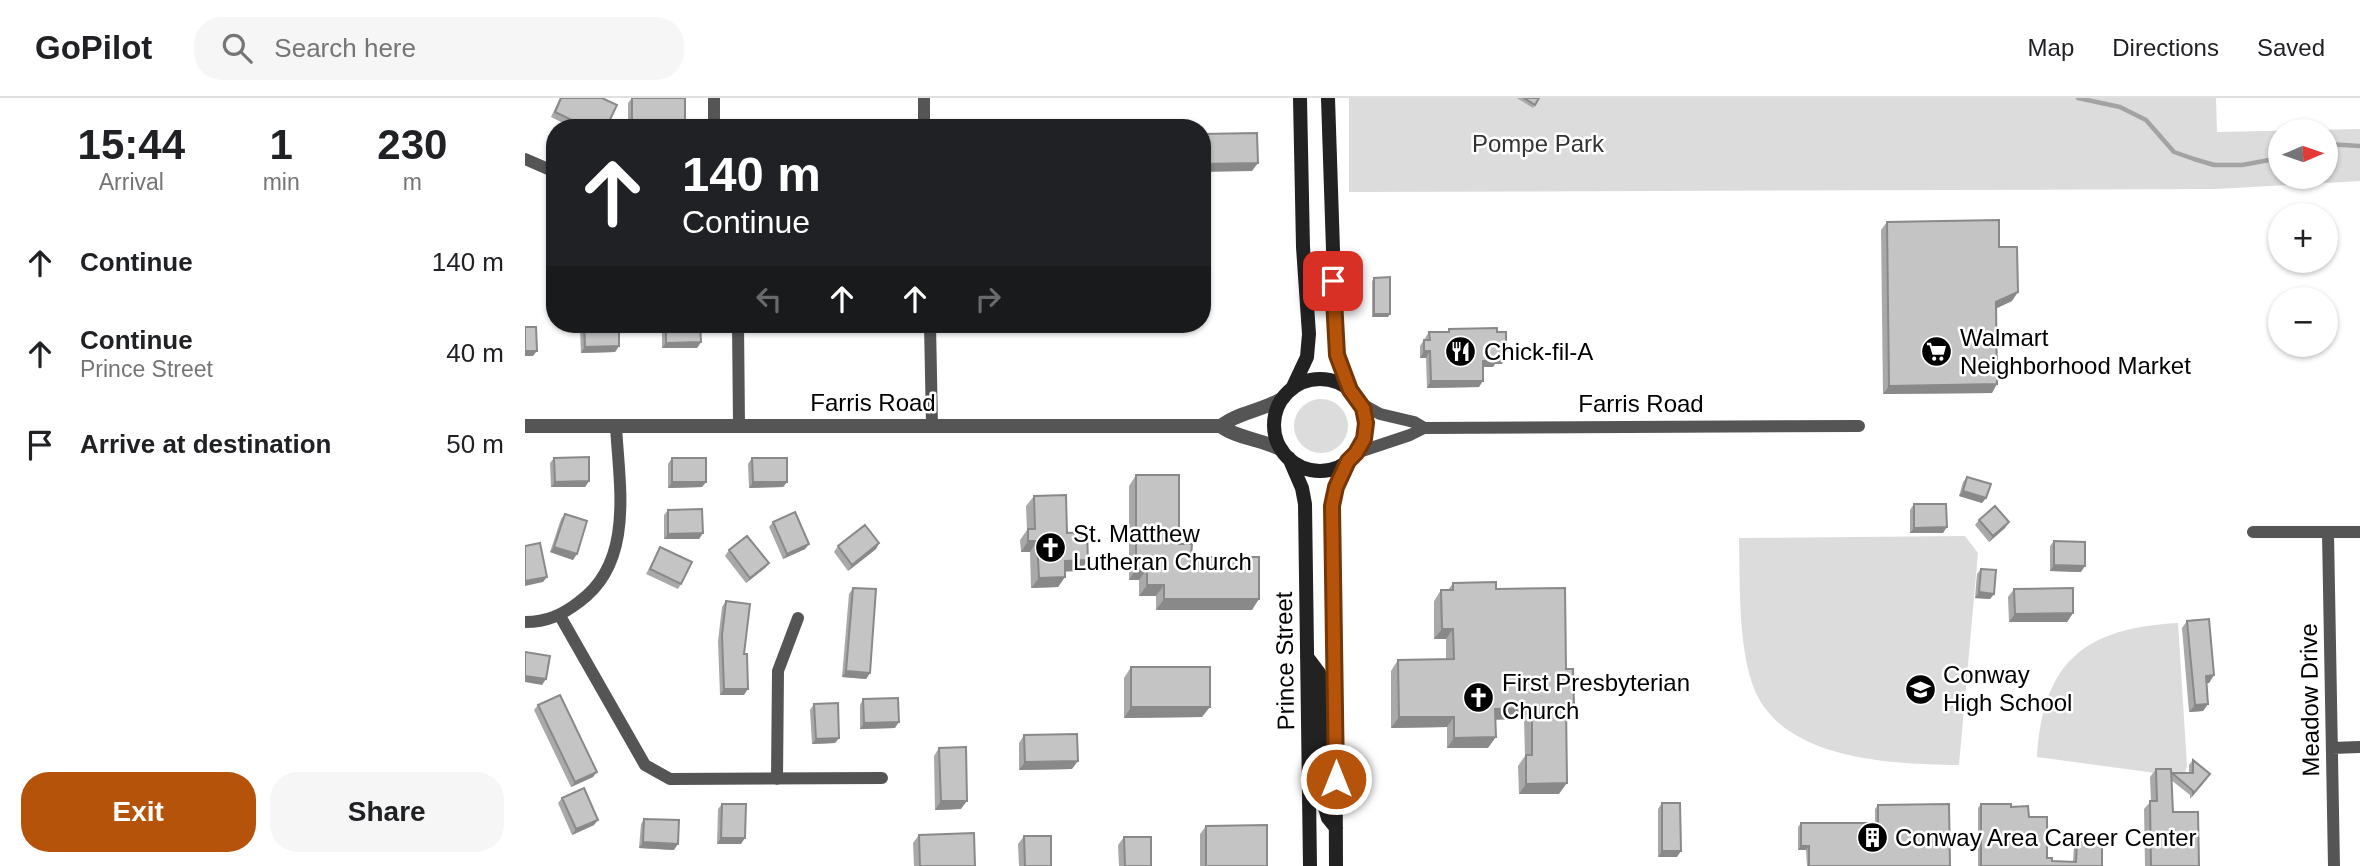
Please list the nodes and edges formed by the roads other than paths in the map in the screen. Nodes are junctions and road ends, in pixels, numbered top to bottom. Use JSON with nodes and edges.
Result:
{"nodes":[{"id":1,"x":714,"y":98,"type":"edge"},
{"id":2,"x":924,"y":98,"type":"edge"},
{"id":3,"x":1300,"y":98,"type":"edge"},
{"id":4,"x":1328,"y":98,"type":"edge"},
{"id":5,"x":714,"y":119,"type":"edge"},
{"id":6,"x":925,"y":119,"type":"edge"},
{"id":7,"x":525,"y":159,"type":"edge"},
{"id":8,"x":546,"y":168,"type":"edge"},
{"id":9,"x":738,"y":333,"type":"edge"},
{"id":10,"x":930,"y":333,"type":"edge"},
{"id":11,"x":1350,"y":390,"type":"junction"},
{"id":12,"x":1288,"y":393,"type":"junction"},
{"id":13,"x":1360,"y":403,"type":"junction"},
{"id":14,"x":739,"y":425,"type":"junction"},
{"id":15,"x":525,"y":426,"type":"edge"},
{"id":16,"x":616,"y":426,"type":"junction"},
{"id":17,"x":932,"y":426,"type":"junction"},
{"id":18,"x":1220,"y":426,"type":"junction"},
{"id":19,"x":1859,"y":426,"type":"dead end"},
{"id":20,"x":1424,"y":428,"type":"junction"},
{"id":21,"x":1286,"y":454,"type":"junction"},
{"id":22,"x":1352,"y":457,"type":"junction"},
{"id":23,"x":2360,"y":531,"type":"edge"},
{"id":24,"x":2253,"y":532,"type":"dead end"},
{"id":25,"x":2328,"y":533,"type":"junction"},
{"id":26,"x":561,"y":616,"type":"junction"},
{"id":27,"x":797,"y":618,"type":"dead end"},
{"id":28,"x":525,"y":622,"type":"edge"},
{"id":29,"x":1307,"y":657,"type":"junction"},
{"id":30,"x":2360,"y":747,"type":"edge"},
{"id":31,"x":2332,"y":748,"type":"junction"},
{"id":32,"x":882,"y":778,"type":"dead end"},
{"id":33,"x":777,"y":779,"type":"junction"},
{"id":34,"x":1336,"y":828,"type":"junction"},
{"id":35,"x":1310,"y":866,"type":"edge"},
{"id":36,"x":1336,"y":866,"type":"edge"},
{"id":37,"x":2334,"y":866,"type":"edge"}],
"edges":[{"from":1,"to":5,"type":"street"},
{"from":2,"to":6,"type":"street"},
{"from":3,"to":12,"type":"main road"},
{"from":4,"to":11,"type":"main road"},
{"from":7,"to":8,"type":"street"},
{"from":9,"to":14,"type":"street"},
{"from":10,"to":17,"type":"street"},
{"from":11,"to":12,"type":"main road"},
{"from":11,"to":13,"type":"main road"},
{"from":12,"to":18,"type":"street","name":"Farris Road"},
{"from":12,"to":21,"type":"main road"},
{"from":13,"to":20,"type":"street","name":"Farris Road"},
{"from":13,"to":22,"type":"main road"},
{"from":14,"to":16,"type":"street","name":"Farris Road"},
{"from":14,"to":17,"type":"street","name":"Farris Road"},
{"from":15,"to":16,"type":"street","name":"Farris Road"},
{"from":16,"to":26,"type":"street"},
{"from":17,"to":18,"type":"street","name":"Farris Road"},
{"from":18,"to":21,"type":"street","name":"Farris Road"},
{"from":19,"to":20,"type":"street","name":"Farris Road"},
{"from":20,"to":22,"type":"street","name":"Farris Road"},
{"from":21,"to":22,"type":"main road"},
{"from":21,"to":29,"type":"main road","name":"Prince Street"},
{"from":22,"to":34,"type":"main road","name":"Prince Street"},
{"from":23,"to":25,"type":"street"},
{"from":24,"to":25,"type":"street"},
{"from":25,"to":31,"type":"street","name":"Meadow Drive"},
{"from":26,"to":28,"type":"street"},
{"from":26,"to":33,"type":"street"},
{"from":27,"to":33,"type":"street"},
{"from":29,"to":34,"type":"main road"},
{"from":29,"to":35,"type":"main road","name":"Prince Street"},
{"from":30,"to":31,"type":"street"},
{"from":31,"to":37,"type":"street","name":"Meadow Drive"},
{"from":32,"to":33,"type":"street"},
{"from":34,"to":36,"type":"main road","name":"Prince Street"}]}
